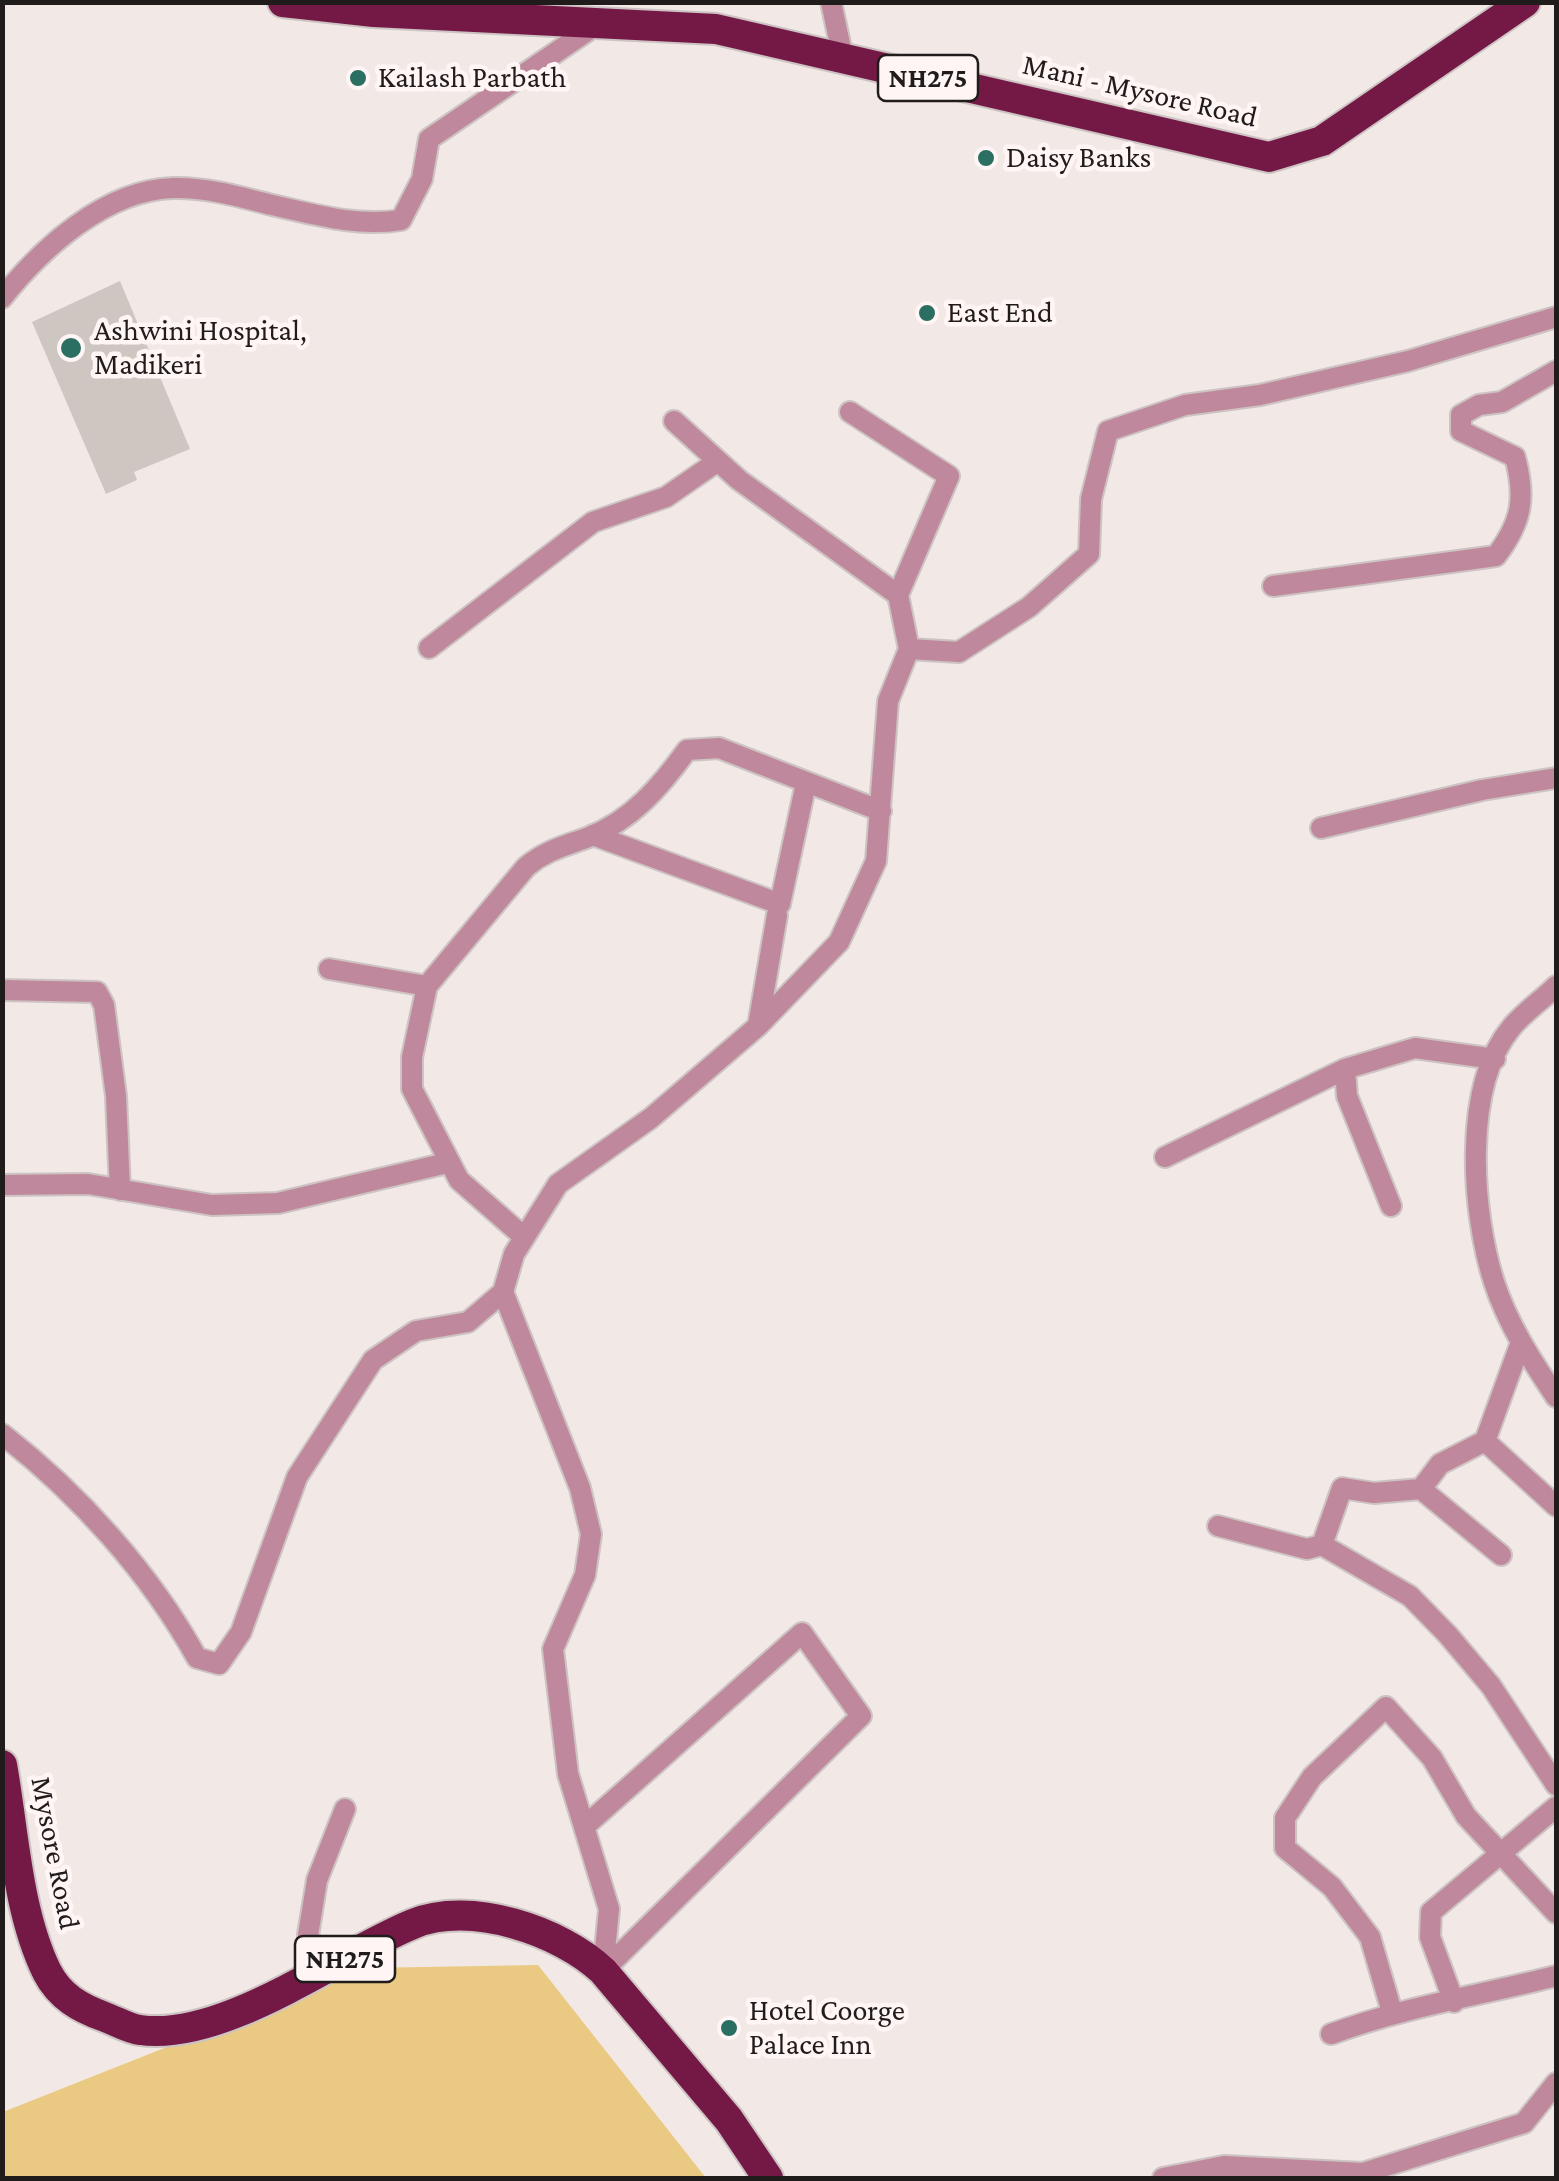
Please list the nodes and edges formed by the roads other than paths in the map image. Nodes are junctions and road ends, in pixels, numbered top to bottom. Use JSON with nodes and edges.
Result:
{"nodes":[{"id":1,"x":283,"y":2,"type":"edge"},
{"id":2,"x":831,"y":2,"type":"edge"},
{"id":3,"x":1525,"y":2,"type":"edge"},
{"id":4,"x":599,"y":23,"type":"junction"},
{"id":5,"x":843,"y":58,"type":"junction"},
{"id":6,"x":2,"y":298,"type":"edge"},
{"id":7,"x":1556,"y":317,"type":"edge"},
{"id":8,"x":1556,"y":371,"type":"edge"},
{"id":9,"x":850,"y":412,"type":"dead end"},
{"id":10,"x":674,"y":421,"type":"dead end"},
{"id":11,"x":718,"y":460,"type":"junction"},
{"id":12,"x":1273,"y":586,"type":"dead end"},
{"id":13,"x":898,"y":595,"type":"junction"},
{"id":14,"x":430,"y":648,"type":"dead end"},
{"id":15,"x":909,"y":649,"type":"junction"},
{"id":16,"x":1556,"y":778,"type":"edge"},
{"id":17,"x":806,"y":783,"type":"junction"},
{"id":18,"x":881,"y":811,"type":"junction"},
{"id":19,"x":1320,"y":828,"type":"dead end"},
{"id":20,"x":593,"y":835,"type":"junction"},
{"id":21,"x":778,"y":914,"type":"dead end"},
{"id":22,"x":329,"y":969,"type":"dead end"},
{"id":23,"x":427,"y":986,"type":"junction"},
{"id":24,"x":1556,"y":986,"type":"edge"},
{"id":25,"x":2,"y":990,"type":"edge"},
{"id":26,"x":758,"y":1026,"type":"junction"},
{"id":27,"x":1495,"y":1059,"type":"junction"},
{"id":28,"x":1345,"y":1069,"type":"junction"},
{"id":29,"x":1164,"y":1157,"type":"dead end"},
{"id":30,"x":446,"y":1163,"type":"junction"},
{"id":31,"x":2,"y":1185,"type":"edge"},
{"id":32,"x":120,"y":1190,"type":"junction"},
{"id":33,"x":1391,"y":1206,"type":"dead end"},
{"id":34,"x":524,"y":1237,"type":"junction"},
{"id":35,"x":503,"y":1292,"type":"junction"},
{"id":36,"x":1520,"y":1344,"type":"junction"},
{"id":37,"x":1556,"y":1398,"type":"edge"},
{"id":38,"x":2,"y":1434,"type":"edge"},
{"id":39,"x":1485,"y":1440,"type":"junction"},
{"id":40,"x":1420,"y":1489,"type":"junction"},
{"id":41,"x":1556,"y":1506,"type":"edge"},
{"id":42,"x":1218,"y":1526,"type":"dead end"},
{"id":43,"x":1322,"y":1545,"type":"junction"},
{"id":44,"x":1501,"y":1555,"type":"dead end"},
{"id":45,"x":2,"y":1764,"type":"edge"},
{"id":46,"x":1556,"y":1785,"type":"edge"},
{"id":47,"x":1556,"y":1807,"type":"edge"},
{"id":48,"x":345,"y":1809,"type":"dead end"},
{"id":49,"x":585,"y":1826,"type":"junction"},
{"id":50,"x":1499,"y":1854,"type":"junction"},
{"id":51,"x":1556,"y":1912,"type":"edge"},
{"id":52,"x":324,"y":1970,"type":"junction"},
{"id":53,"x":603,"y":1971,"type":"junction"},
{"id":54,"x":1556,"y":1976,"type":"edge"},
{"id":55,"x":1454,"y":2002,"type":"junction"},
{"id":56,"x":1392,"y":2012,"type":"junction"},
{"id":57,"x":1330,"y":2034,"type":"dead end"},
{"id":58,"x":1556,"y":2083,"type":"edge"},
{"id":59,"x":768,"y":2178,"type":"edge"},
{"id":60,"x":1163,"y":2178,"type":"edge"}],
"edges":[{"from":1,"to":4,"type":"highway","name":"Mani - Mysore Road","number":"NH275"},
{"from":2,"to":5,"type":"street"},
{"from":3,"to":5,"type":"highway","name":"Mani - Mysore Road","number":"NH275"},
{"from":4,"to":5,"type":"highway","name":"Mani - Mysore Road","number":"NH275"},
{"from":4,"to":6,"type":"street"},
{"from":7,"to":15,"type":"street"},
{"from":8,"to":12,"type":"street"},
{"from":9,"to":13,"type":"street"},
{"from":10,"to":11,"type":"street"},
{"from":11,"to":13,"type":"street"},
{"from":11,"to":14,"type":"street"},
{"from":13,"to":15,"type":"street"},
{"from":15,"to":18,"type":"street"},
{"from":16,"to":19,"type":"street"},
{"from":17,"to":18,"type":"street"},
{"from":17,"to":20,"type":"street"},
{"from":17,"to":20,"type":"street"},
{"from":18,"to":26,"type":"street"},
{"from":20,"to":23,"type":"street"},
{"from":21,"to":26,"type":"street"},
{"from":22,"to":23,"type":"street"},
{"from":23,"to":30,"type":"street"},
{"from":24,"to":27,"type":"street"},
{"from":25,"to":32,"type":"street"},
{"from":26,"to":34,"type":"street"},
{"from":27,"to":28,"type":"street"},
{"from":27,"to":36,"type":"street"},
{"from":28,"to":29,"type":"street"},
{"from":28,"to":33,"type":"street"},
{"from":30,"to":32,"type":"street"},
{"from":30,"to":34,"type":"street"},
{"from":31,"to":32,"type":"street"},
{"from":34,"to":35,"type":"street"},
{"from":35,"to":38,"type":"street"},
{"from":35,"to":49,"type":"street"},
{"from":36,"to":37,"type":"street"},
{"from":36,"to":39,"type":"street"},
{"from":39,"to":40,"type":"street"},
{"from":39,"to":41,"type":"street"},
{"from":40,"to":43,"type":"street"},
{"from":40,"to":44,"type":"street"},
{"from":42,"to":43,"type":"street"},
{"from":43,"to":46,"type":"street"},
{"from":45,"to":52,"type":"highway","name":"Mysore Road","number":"NH275"},
{"from":47,"to":50,"type":"street"},
{"from":48,"to":52,"type":"street"},
{"from":49,"to":53,"type":"street"},
{"from":49,"to":53,"type":"street"},
{"from":50,"to":51,"type":"street"},
{"from":50,"to":55,"type":"street"},
{"from":50,"to":56,"type":"street"},
{"from":52,"to":53,"type":"highway","name":"Mysore Road","number":"NH275"},
{"from":53,"to":59,"type":"highway","name":"Mysore Road","number":"NH275"},
{"from":54,"to":55,"type":"street"},
{"from":55,"to":56,"type":"street"},
{"from":56,"to":57,"type":"street"},
{"from":58,"to":60,"type":"street"}]}
